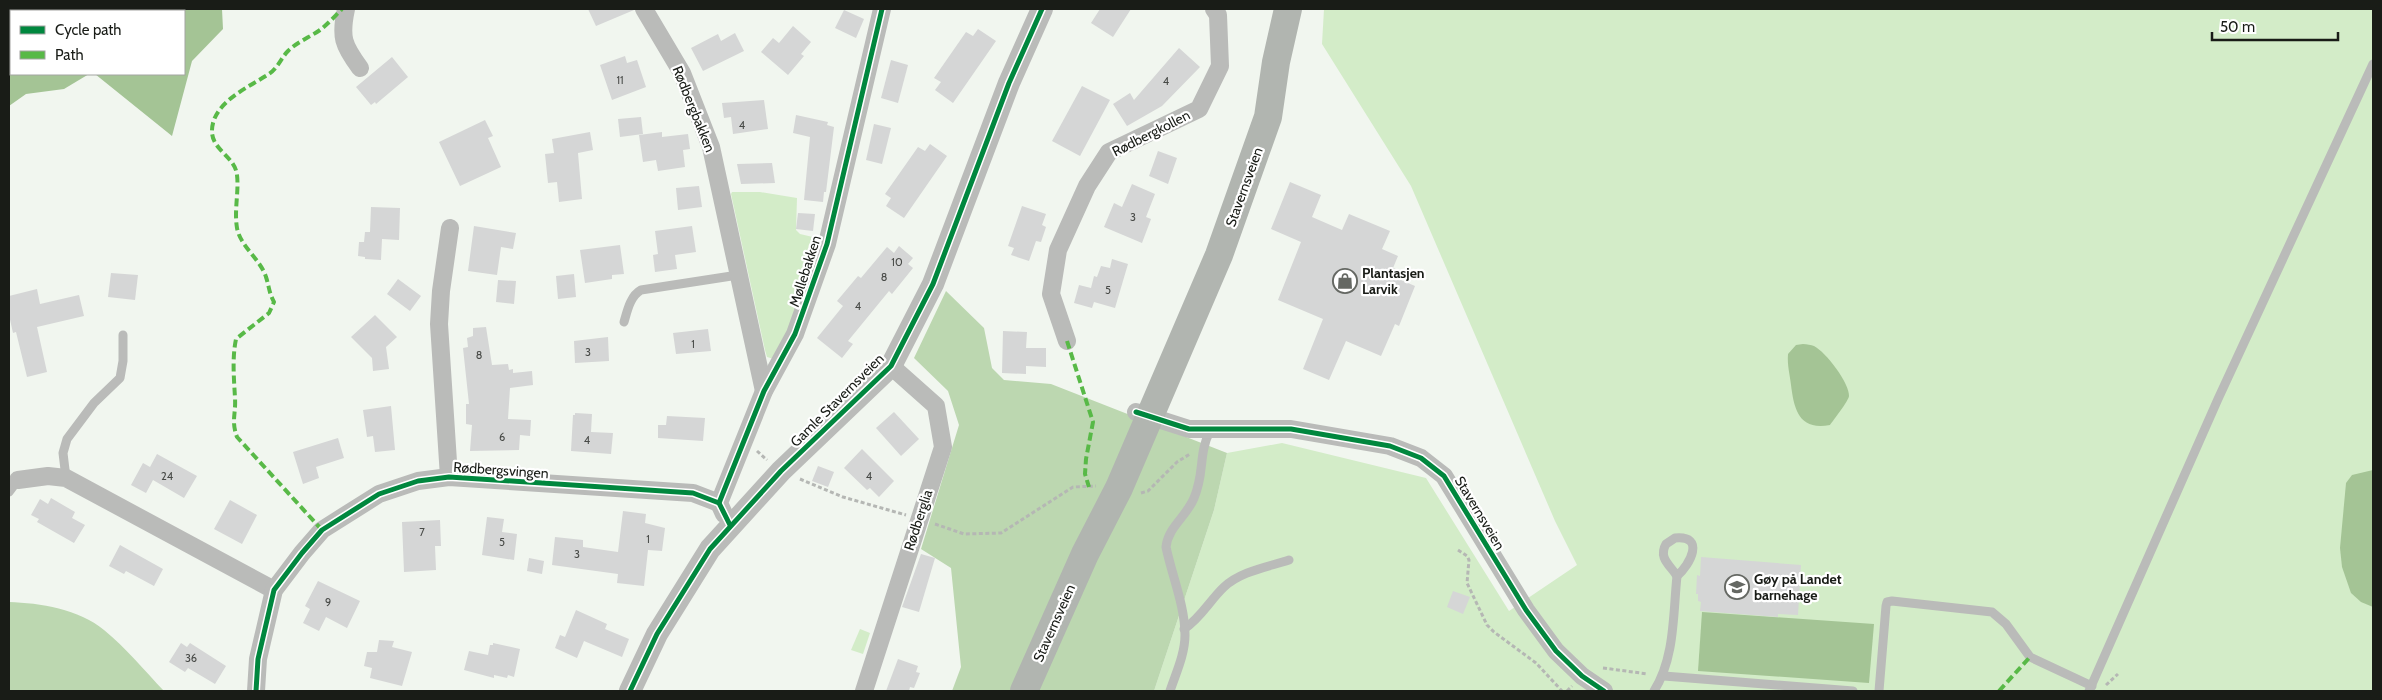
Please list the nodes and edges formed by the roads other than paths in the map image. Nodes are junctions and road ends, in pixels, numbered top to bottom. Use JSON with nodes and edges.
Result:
{"nodes":[{"id":1,"x":346,"y":9,"type":"edge"},
{"id":2,"x":644,"y":9,"type":"edge"},
{"id":3,"x":882,"y":9,"type":"edge"},
{"id":4,"x":1042,"y":9,"type":"edge"},
{"id":5,"x":1214,"y":9,"type":"edge"},
{"id":6,"x":1288,"y":9,"type":"edge"},
{"id":7,"x":2373,"y":64,"type":"edge"},
{"id":8,"x":360,"y":68,"type":"dead end"},
{"id":9,"x":450,"y":228,"type":"dead end"},
{"id":10,"x":738,"y":275,"type":"junction"},
{"id":11,"x":624,"y":322,"type":"dead end"},
{"id":12,"x":123,"y":335,"type":"dead end"},
{"id":13,"x":1067,"y":340,"type":"dead end"},
{"id":14,"x":891,"y":366,"type":"junction"},
{"id":15,"x":764,"y":391,"type":"junction"},
{"id":16,"x":1143,"y":415,"type":"junction"},
{"id":17,"x":1206,"y":438,"type":"junction"},
{"id":18,"x":449,"y":477,"type":"junction"},
{"id":19,"x":66,"y":478,"type":"junction"},
{"id":20,"x":12,"y":484,"type":"edge"},
{"id":21,"x":719,"y":503,"type":"junction"},
{"id":22,"x":730,"y":525,"type":"junction"},
{"id":23,"x":1289,"y":560,"type":"dead end"},
{"id":24,"x":1678,"y":576,"type":"dead end"},
{"id":25,"x":274,"y":590,"type":"junction"},
{"id":26,"x":1184,"y":629,"type":"junction"},
{"id":27,"x":1664,"y":676,"type":"junction"},
{"id":28,"x":2090,"y":689,"type":"edge"},
{"id":29,"x":256,"y":691,"type":"edge"},
{"id":30,"x":630,"y":691,"type":"edge"},
{"id":31,"x":864,"y":691,"type":"edge"},
{"id":32,"x":1024,"y":691,"type":"edge"},
{"id":33,"x":1170,"y":691,"type":"edge"},
{"id":34,"x":1604,"y":691,"type":"edge"},
{"id":35,"x":1654,"y":691,"type":"edge"},
{"id":36,"x":1853,"y":691,"type":"edge"},
{"id":37,"x":1879,"y":691,"type":"edge"}],
"edges":[{"from":1,"to":8,"type":"street"},
{"from":2,"to":10,"type":"street","name":"Rødbergbakken"},
{"from":3,"to":15,"type":"street","name":"Møllebakken"},
{"from":4,"to":14,"type":"street","name":"Gamle Stavernsveien"},
{"from":5,"to":13,"type":"street","name":"Rødbergkollen"},
{"from":6,"to":16,"type":"main road","name":"Stavernsveien"},
{"from":7,"to":28,"type":"lane"},
{"from":9,"to":18,"type":"street","name":"Rødbergsvingen"},
{"from":10,"to":11,"type":"lane"},
{"from":10,"to":15,"type":"street","name":"Rødbergbakken"},
{"from":12,"to":19,"type":"lane"},
{"from":14,"to":22,"type":"street","name":"Gamle Stavernsveien"},
{"from":14,"to":31,"type":"street","name":"Rødberglia"},
{"from":15,"to":21,"type":"street","name":"Møllebakken"},
{"from":16,"to":17,"type":"street","name":"Stavernsveien"},
{"from":16,"to":32,"type":"main road","name":"Stavernsveien"},
{"from":17,"to":26,"type":"lane"},
{"from":17,"to":34,"type":"street","name":"Stavernsveien"},
{"from":18,"to":21,"type":"street","name":"Rødbergsvingen"},
{"from":18,"to":25,"type":"street","name":"Rødbergsvingen"},
{"from":19,"to":20,"type":"street"},
{"from":19,"to":25,"type":"street"},
{"from":21,"to":22,"type":"street"},
{"from":22,"to":30,"type":"street","name":"Gamle Stavernsveien"},
{"from":23,"to":26,"type":"lane"},
{"from":24,"to":27,"type":"lane"},
{"from":25,"to":29,"type":"street","name":"Rødbergsvingen"},
{"from":26,"to":33,"type":"lane"},
{"from":27,"to":35,"type":"lane"},
{"from":27,"to":36,"type":"lane"},
{"from":28,"to":37,"type":"lane"}]}
